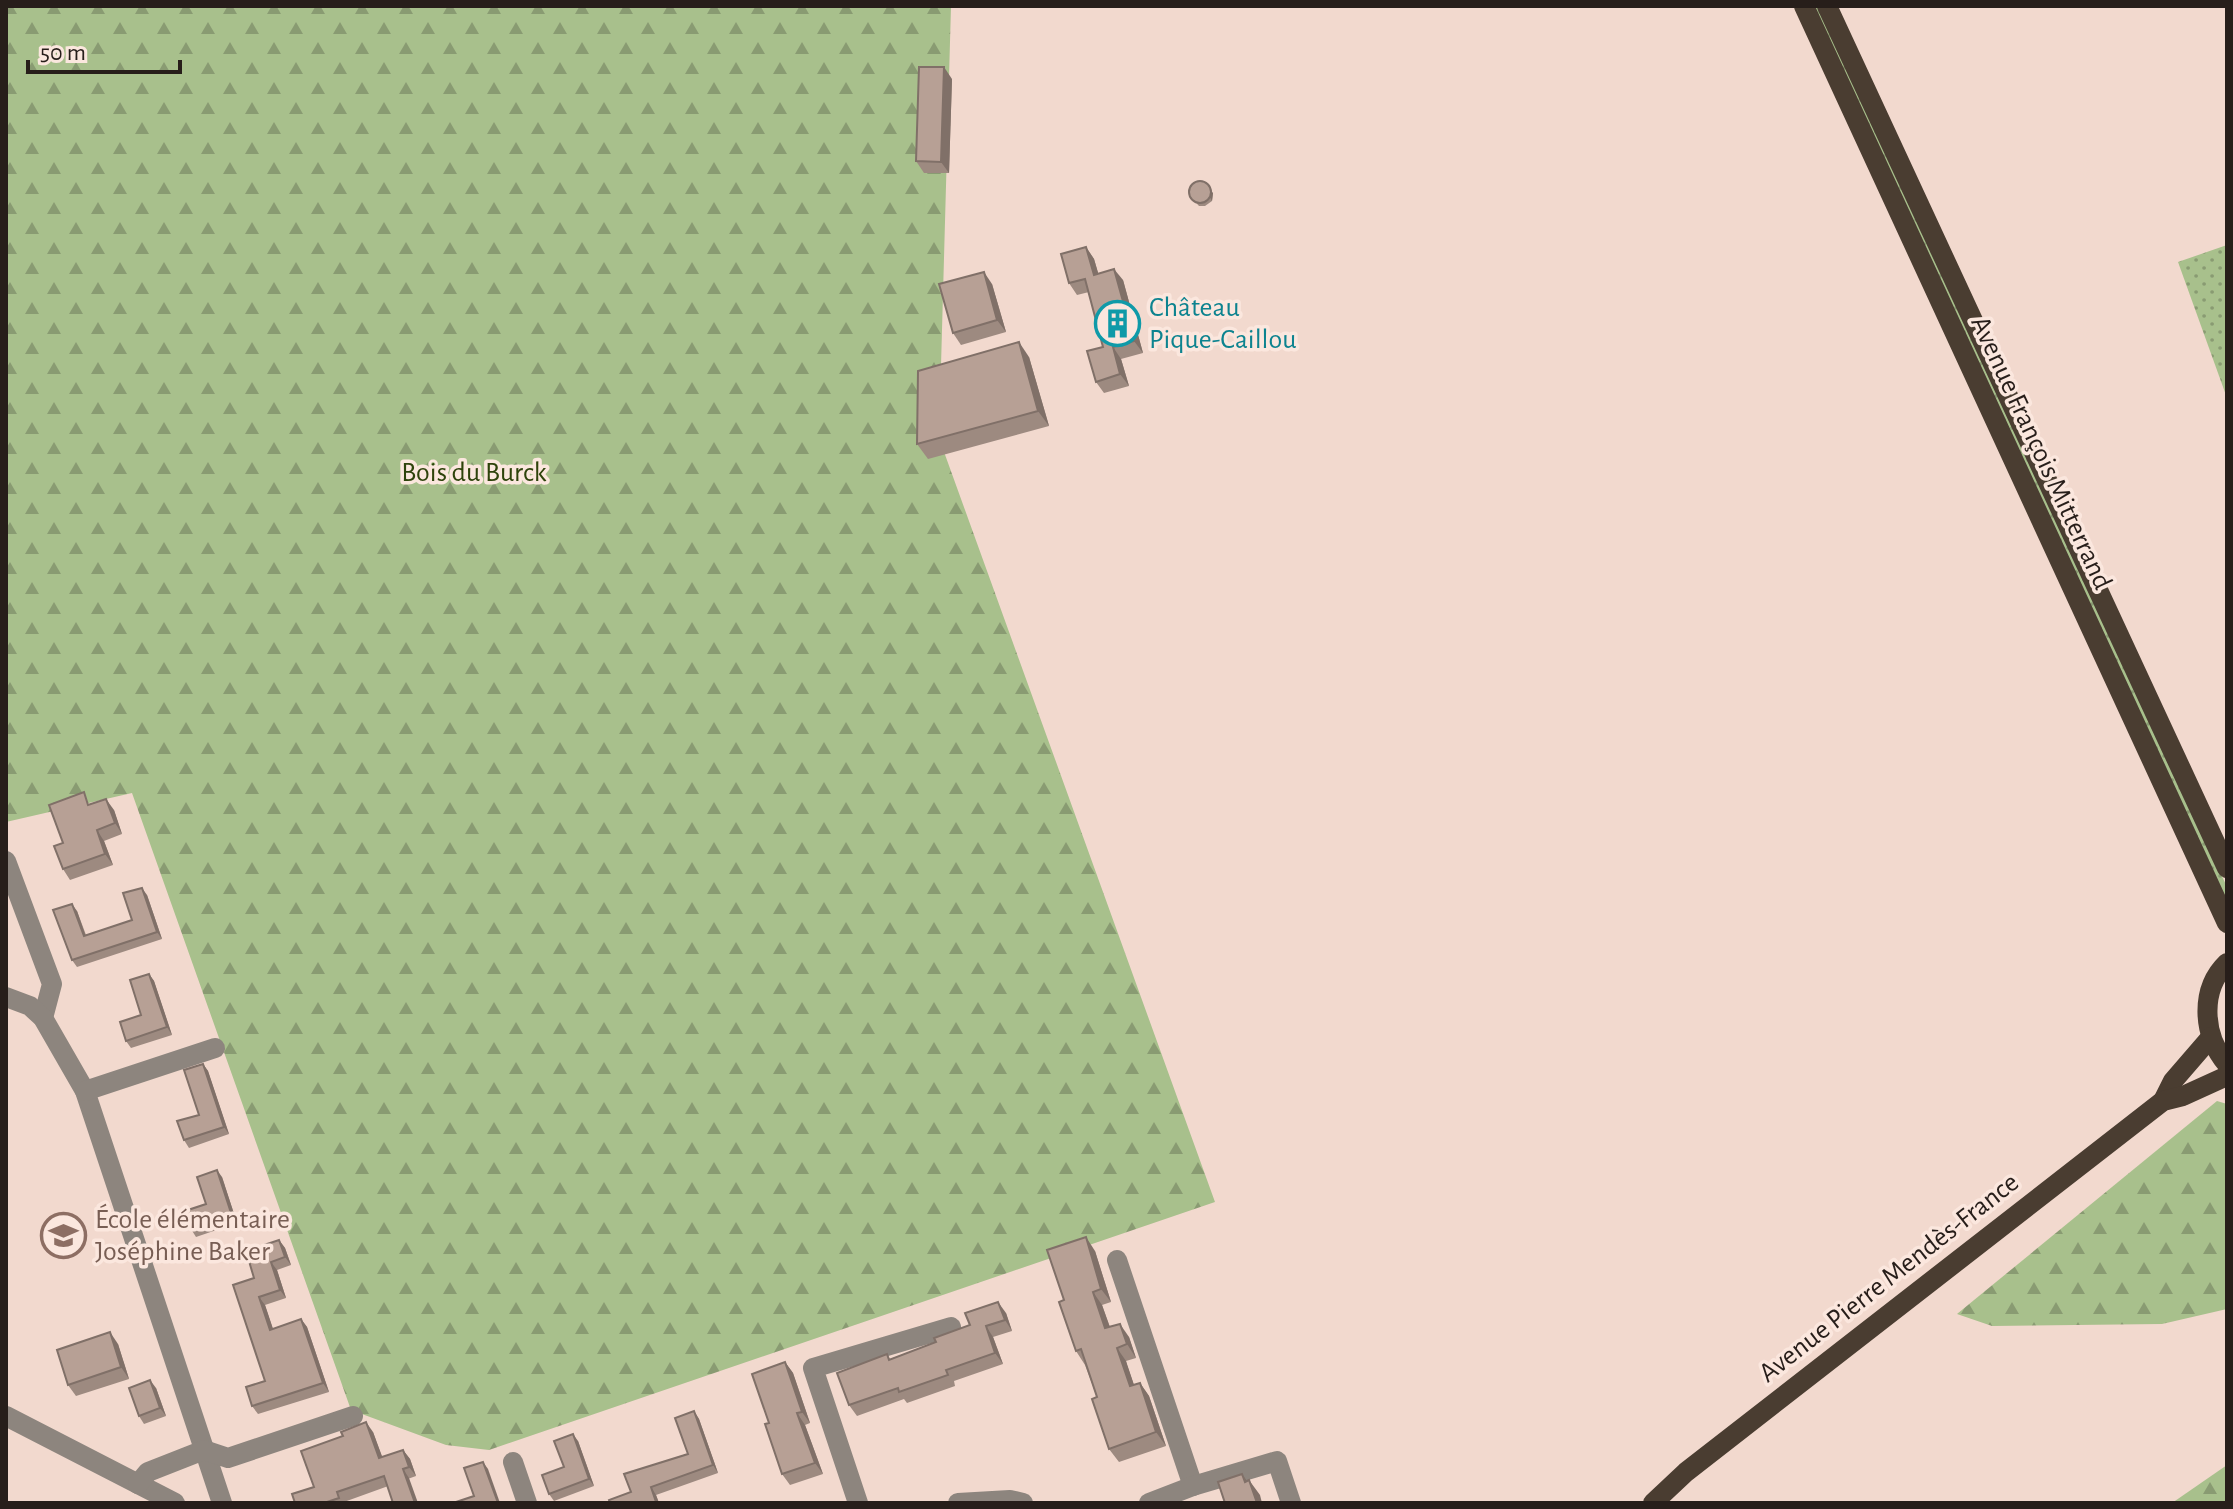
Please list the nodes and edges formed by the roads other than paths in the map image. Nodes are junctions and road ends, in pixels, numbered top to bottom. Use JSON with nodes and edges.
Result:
{"nodes":[{"id":1,"x":1804,"y":6,"type":"edge"},
{"id":2,"x":1827,"y":6,"type":"edge"},
{"id":3,"x":6,"y":861,"type":"edge"},
{"id":4,"x":2227,"y":868,"type":"edge"},
{"id":5,"x":2227,"y":923,"type":"edge"},
{"id":6,"x":2225,"y":961,"type":"edge"},
{"id":7,"x":6,"y":997,"type":"edge"},
{"id":8,"x":43,"y":1018,"type":"junction"},
{"id":9,"x":2211,"y":1037,"type":"junction"},
{"id":10,"x":215,"y":1048,"type":"dead end"},
{"id":11,"x":2227,"y":1064,"type":"edge"},
{"id":12,"x":2227,"y":1076,"type":"edge"},
{"id":13,"x":85,"y":1091,"type":"junction"},
{"id":14,"x":2163,"y":1101,"type":"junction"},
{"id":15,"x":1117,"y":1260,"type":"dead end"},
{"id":16,"x":951,"y":1327,"type":"dead end"},
{"id":17,"x":6,"y":1416,"type":"edge"},
{"id":18,"x":353,"y":1416,"type":"dead end"},
{"id":19,"x":204,"y":1450,"type":"junction"},
{"id":20,"x":513,"y":1462,"type":"dead end"},
{"id":21,"x":138,"y":1484,"type":"junction"},
{"id":22,"x":1193,"y":1486,"type":"junction"},
{"id":23,"x":175,"y":1503,"type":"edge"},
{"id":24,"x":222,"y":1503,"type":"edge"},
{"id":25,"x":527,"y":1503,"type":"edge"},
{"id":26,"x":858,"y":1503,"type":"edge"},
{"id":27,"x":958,"y":1503,"type":"edge"},
{"id":28,"x":1023,"y":1503,"type":"edge"},
{"id":29,"x":1149,"y":1503,"type":"edge"},
{"id":30,"x":1291,"y":1503,"type":"edge"},
{"id":31,"x":1653,"y":1503,"type":"edge"}],
"edges":[{"from":1,"to":5,"type":"main road","name":"Avenue François Mitterrand"},
{"from":2,"to":4,"type":"main road","name":"Avenue François Mitterrand"},
{"from":3,"to":8,"type":"street"},
{"from":6,"to":9,"type":"main road"},
{"from":7,"to":8,"type":"street"},
{"from":8,"to":13,"type":"street"},
{"from":9,"to":11,"type":"main road"},
{"from":9,"to":14,"type":"main road"},
{"from":10,"to":13,"type":"street"},
{"from":12,"to":14,"type":"main road"},
{"from":13,"to":19,"type":"street"},
{"from":14,"to":31,"type":"main road","name":"Avenue Pierre Mendès-France"},
{"from":15,"to":22,"type":"street"},
{"from":16,"to":26,"type":"street"},
{"from":17,"to":21,"type":"street"},
{"from":18,"to":19,"type":"street"},
{"from":19,"to":21,"type":"street"},
{"from":19,"to":24,"type":"street"},
{"from":20,"to":25,"type":"street"},
{"from":21,"to":23,"type":"street"},
{"from":22,"to":29,"type":"street"},
{"from":22,"to":30,"type":"street"},
{"from":27,"to":28,"type":"street"}]}
